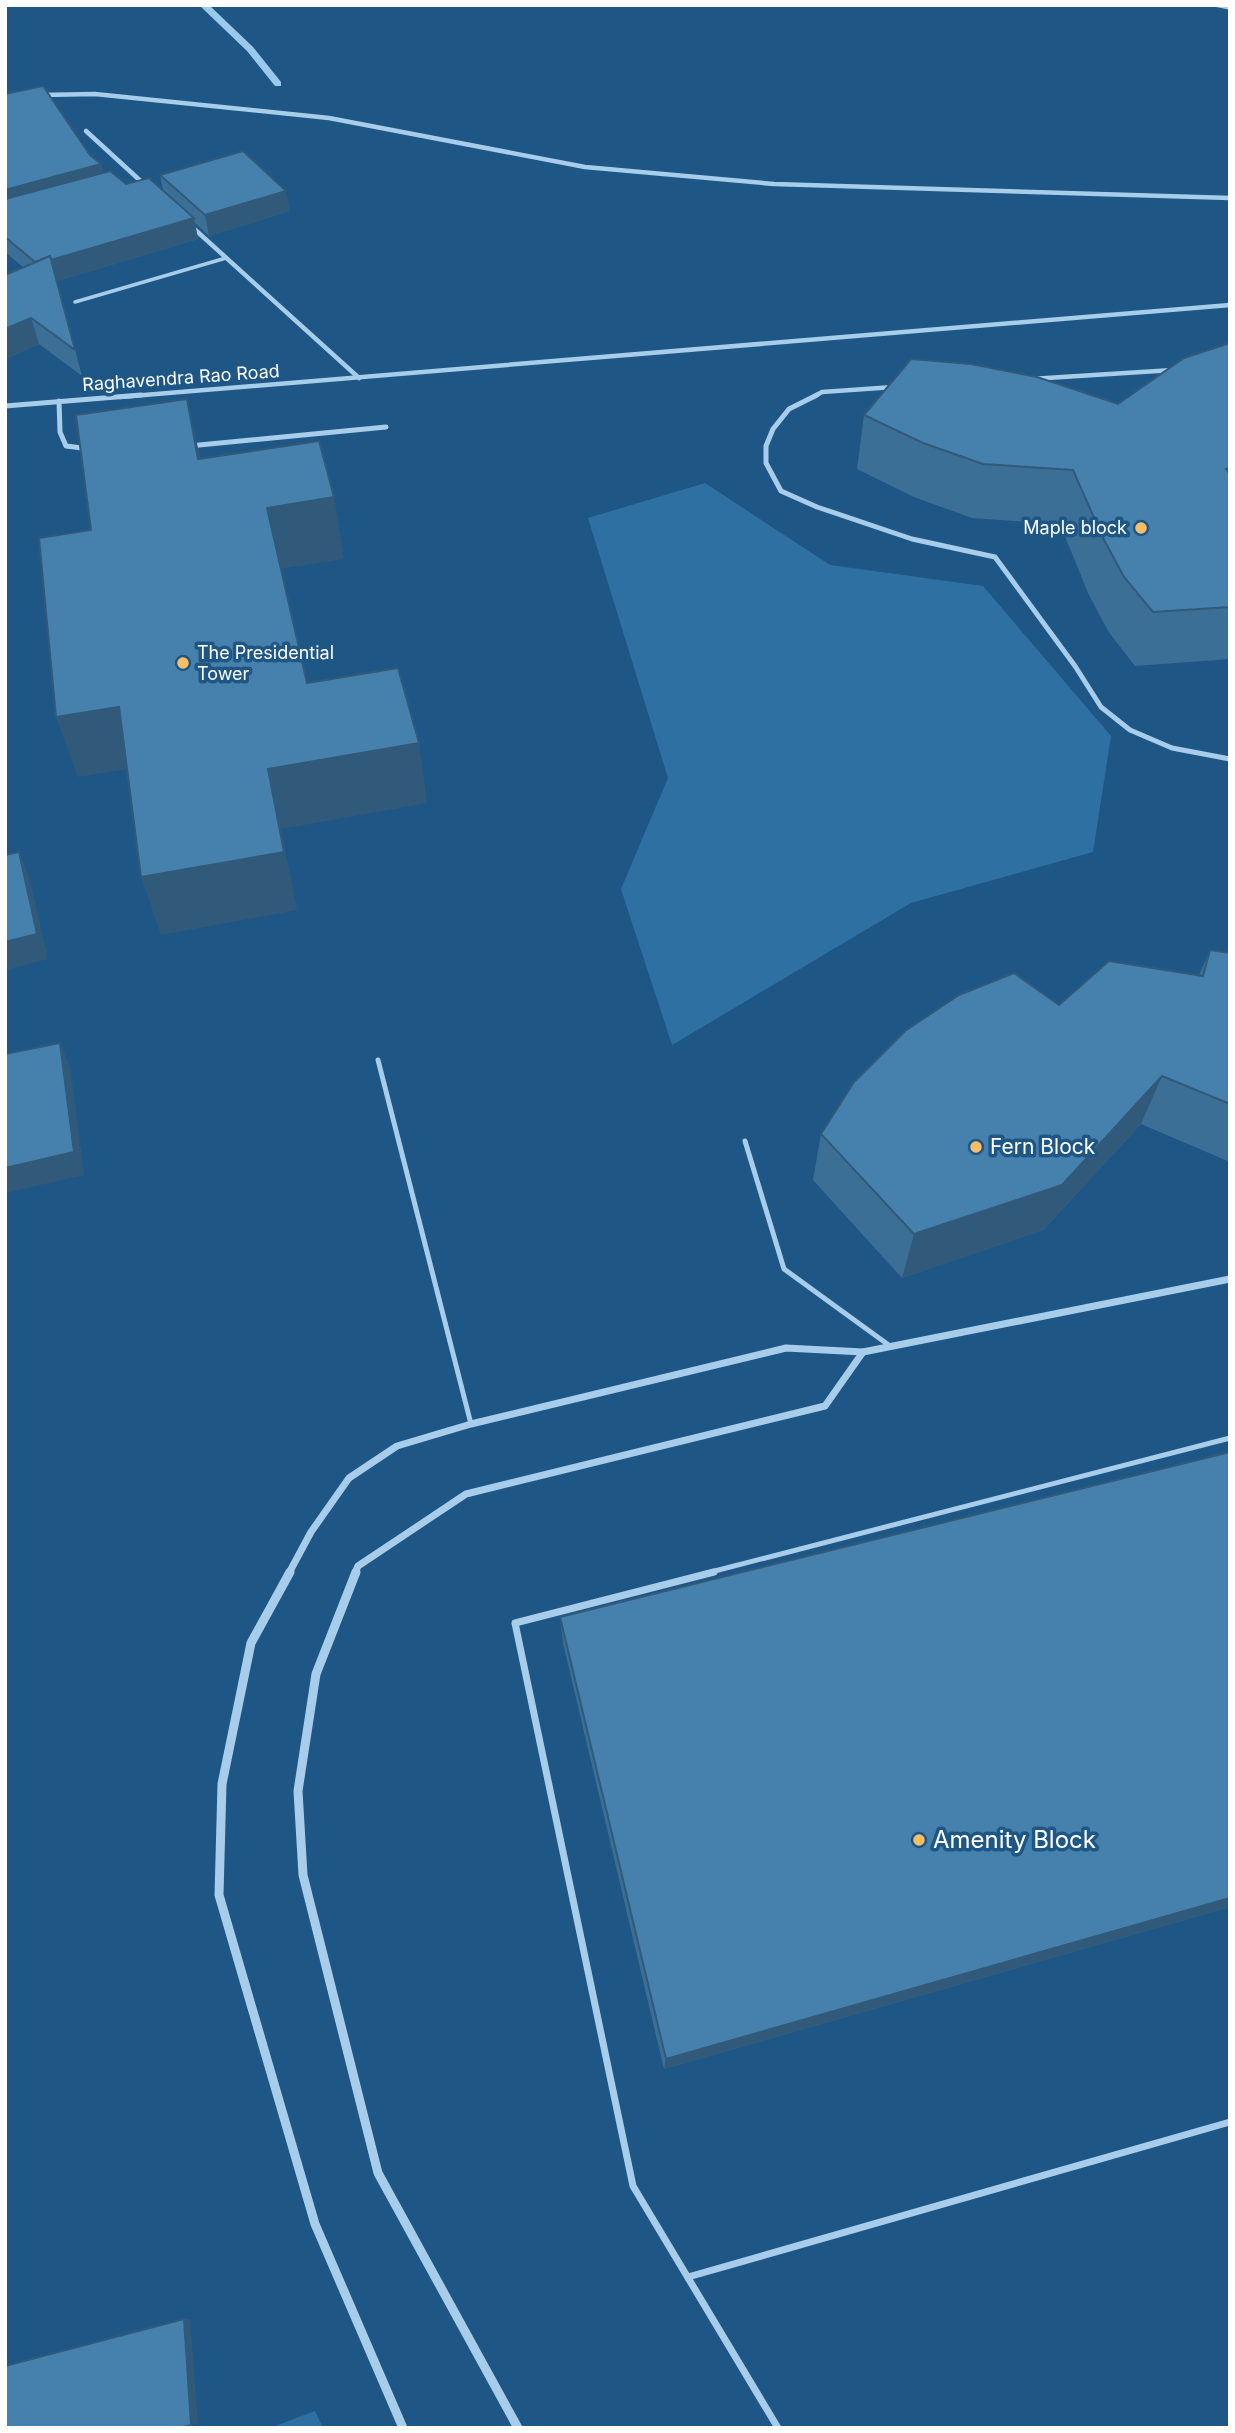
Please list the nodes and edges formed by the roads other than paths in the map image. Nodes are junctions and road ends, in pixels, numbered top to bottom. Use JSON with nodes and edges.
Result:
{"nodes":[{"id":1,"x":1215,"y":5,"type":"edge"},
{"id":2,"x":1230,"y":8,"type":"edge"},
{"id":3,"x":31,"y":94,"type":"edge"},
{"id":4,"x":86,"y":131,"type":"dead end"},
{"id":5,"x":140,"y":180,"type":"junction"},
{"id":6,"x":127,"y":184,"type":"edge"},
{"id":7,"x":150,"y":189,"type":"edge"},
{"id":8,"x":1230,"y":198,"type":"edge"},
{"id":9,"x":188,"y":223,"type":"edge"},
{"id":10,"x":226,"y":258,"type":"junction"},
{"id":11,"x":75,"y":302,"type":"dead end"},
{"id":12,"x":1230,"y":305,"type":"edge"},
{"id":13,"x":1175,"y":369,"type":"edge"},
{"id":14,"x":359,"y":378,"type":"junction"},
{"id":15,"x":1025,"y":379,"type":"edge"},
{"id":16,"x":902,"y":387,"type":"edge"},
{"id":17,"x":60,"y":401,"type":"junction"},
{"id":18,"x":5,"y":405,"type":"edge"},
{"id":19,"x":386,"y":428,"type":"dead end"},
{"id":20,"x":187,"y":446,"type":"edge"},
{"id":21,"x":102,"y":449,"type":"edge"},
{"id":22,"x":1230,"y":759,"type":"edge"},
{"id":23,"x":378,"y":1060,"type":"dead end"},
{"id":24,"x":745,"y":1141,"type":"dead end"},
{"id":25,"x":1230,"y":1279,"type":"edge"},
{"id":26,"x":890,"y":1346,"type":"junction"},
{"id":27,"x":863,"y":1352,"type":"junction"},
{"id":28,"x":471,"y":1423,"type":"junction"},
{"id":29,"x":1230,"y":1438,"type":"edge"},
{"id":30,"x":1230,"y":2123,"type":"edge"},
{"id":31,"x":688,"y":2277,"type":"junction"},
{"id":32,"x":403,"y":2428,"type":"edge"},
{"id":33,"x":518,"y":2428,"type":"edge"},
{"id":34,"x":778,"y":2428,"type":"edge"}],
"edges":[{"from":1,"to":2,"type":"lane"},
{"from":3,"to":8,"type":"street"},
{"from":4,"to":5,"type":"street"},
{"from":5,"to":6,"type":"street"},
{"from":5,"to":7,"type":"street"},
{"from":9,"to":10,"type":"street"},
{"from":10,"to":11,"type":"lane"},
{"from":10,"to":14,"type":"street"},
{"from":12,"to":14,"type":"street","name":"Raghavendra Rao Road"},
{"from":13,"to":15,"type":"street"},
{"from":14,"to":17,"type":"street","name":"Raghavendra Rao Road"},
{"from":16,"to":22,"type":"street"},
{"from":17,"to":18,"type":"street","name":"Raghavendra Rao Road"},
{"from":17,"to":21,"type":"street"},
{"from":19,"to":20,"type":"street"},
{"from":23,"to":28,"type":"lane"},
{"from":24,"to":26,"type":"lane"},
{"from":25,"to":26,"type":"street"},
{"from":26,"to":27,"type":"street"},
{"from":27,"to":28,"type":"street"},
{"from":27,"to":33,"type":"street"},
{"from":28,"to":32,"type":"street"},
{"from":29,"to":31,"type":"lane"},
{"from":30,"to":31,"type":"lane"},
{"from":31,"to":34,"type":"lane"}]}
